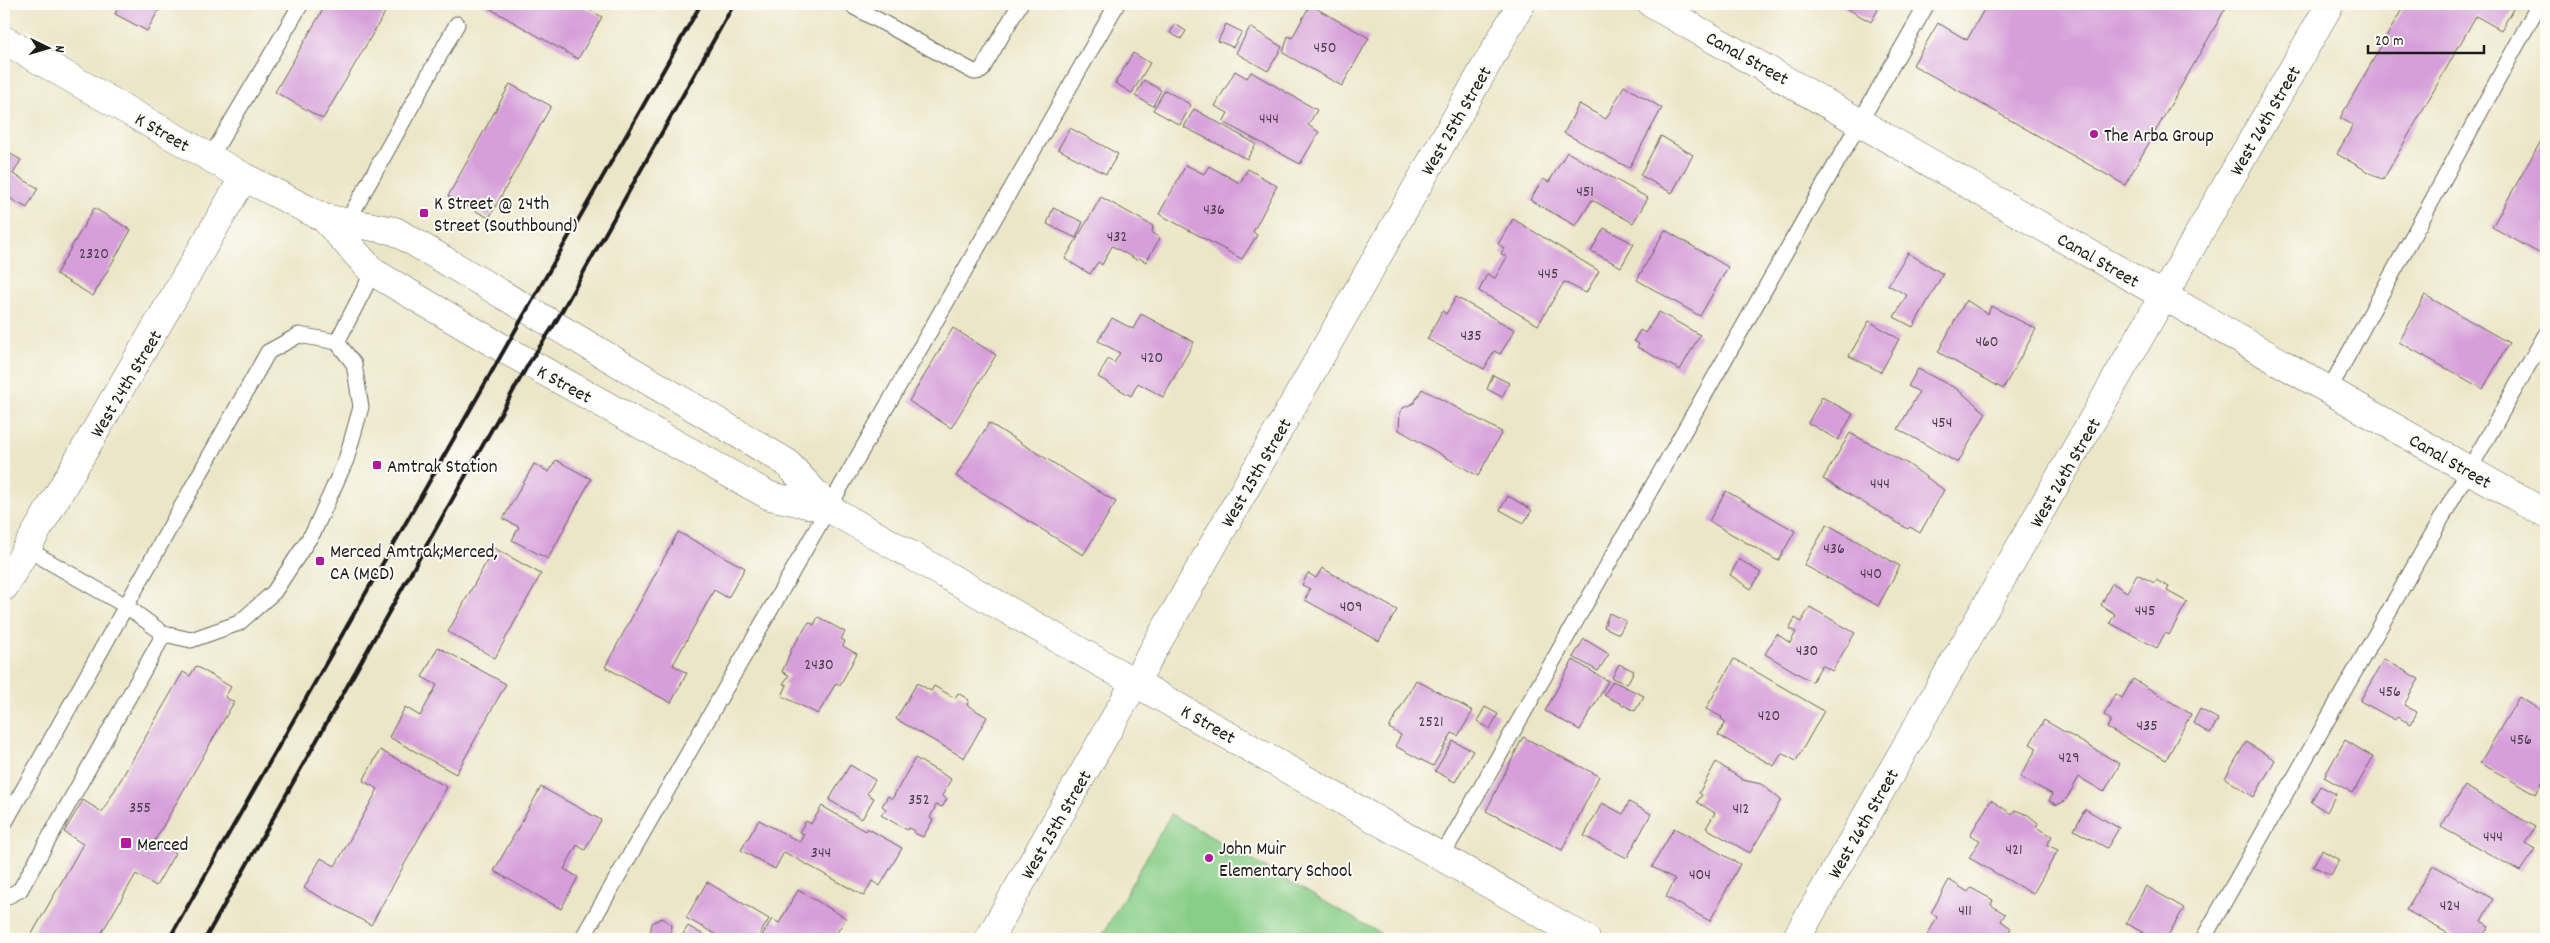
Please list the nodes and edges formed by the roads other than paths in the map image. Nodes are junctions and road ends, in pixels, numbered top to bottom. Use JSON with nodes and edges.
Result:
{"nodes":[{"id":1,"x":301,"y":4,"type":"edge"},
{"id":2,"x":854,"y":4,"type":"edge"},
{"id":3,"x":1020,"y":4,"type":"edge"},
{"id":4,"x":1116,"y":4,"type":"edge"},
{"id":5,"x":1521,"y":4,"type":"edge"},
{"id":6,"x":1652,"y":4,"type":"edge"},
{"id":7,"x":1927,"y":4,"type":"edge"},
{"id":8,"x":2330,"y":4,"type":"edge"},
{"id":9,"x":2539,"y":4,"type":"edge"},
{"id":10,"x":457,"y":24,"type":"dead end"},
{"id":11,"x":4,"y":40,"type":"edge"},
{"id":12,"x":1861,"y":121,"type":"junction"},
{"id":13,"x":210,"y":158,"type":"junction"},
{"id":14,"x":244,"y":177,"type":"junction"},
{"id":15,"x":336,"y":220,"type":"junction"},
{"id":16,"x":373,"y":272,"type":"junction"},
{"id":17,"x":2164,"y":296,"type":"junction"},
{"id":18,"x":2546,"y":334,"type":"edge"},
{"id":19,"x":337,"y":342,"type":"junction"},
{"id":20,"x":2329,"y":390,"type":"junction"},
{"id":21,"x":2469,"y":470,"type":"junction"},
{"id":22,"x":830,"y":509,"type":"junction"},
{"id":23,"x":2546,"y":514,"type":"edge"},
{"id":24,"x":27,"y":549,"type":"junction"},
{"id":25,"x":4,"y":588,"type":"edge"},
{"id":26,"x":126,"y":606,"type":"junction"},
{"id":27,"x":164,"y":634,"type":"junction"},
{"id":28,"x":1136,"y":681,"type":"junction"},
{"id":29,"x":4,"y":824,"type":"edge"},
{"id":30,"x":1442,"y":856,"type":"junction"},
{"id":31,"x":4,"y":898,"type":"edge"},
{"id":32,"x":582,"y":939,"type":"edge"},
{"id":33,"x":989,"y":939,"type":"edge"},
{"id":34,"x":1586,"y":939,"type":"edge"},
{"id":35,"x":1796,"y":939,"type":"edge"},
{"id":36,"x":2204,"y":939,"type":"edge"}],
"edges":[{"from":1,"to":13,"type":"lane"},
{"from":2,"to":3,"type":"lane"},
{"from":4,"to":22,"type":"lane"},
{"from":5,"to":28,"type":"street","name":"West 25th Street"},
{"from":6,"to":12,"type":"street","name":"Canal Street"},
{"from":7,"to":12,"type":"lane"},
{"from":8,"to":17,"type":"street","name":"West 26th Street"},
{"from":9,"to":20,"type":"lane"},
{"from":10,"to":15,"type":"lane"},
{"from":11,"to":13,"type":"street","name":"K Street"},
{"from":12,"to":17,"type":"street","name":"Canal Street"},
{"from":12,"to":30,"type":"lane"},
{"from":13,"to":14,"type":"street","name":"K Street"},
{"from":14,"to":15,"type":"street","name":"K Street"},
{"from":14,"to":24,"type":"street","name":"West 24th Street"},
{"from":15,"to":16,"type":"street","name":"K Street"},
{"from":15,"to":22,"type":"street","name":"K Street"},
{"from":16,"to":19,"type":"lane"},
{"from":16,"to":22,"type":"street","name":"K Street"},
{"from":17,"to":20,"type":"street","name":"Canal Street"},
{"from":17,"to":35,"type":"street","name":"West 26th Street"},
{"from":18,"to":21,"type":"lane"},
{"from":19,"to":26,"type":"lane"},
{"from":19,"to":27,"type":"lane"},
{"from":20,"to":21,"type":"street","name":"Canal Street"},
{"from":21,"to":23,"type":"street","name":"Canal Street"},
{"from":21,"to":36,"type":"lane"},
{"from":22,"to":28,"type":"street","name":"K Street"},
{"from":22,"to":32,"type":"lane"},
{"from":24,"to":25,"type":"street","name":"West 24th Street"},
{"from":24,"to":26,"type":"lane"},
{"from":26,"to":27,"type":"lane"},
{"from":26,"to":29,"type":"lane"},
{"from":27,"to":31,"type":"lane"},
{"from":28,"to":30,"type":"street","name":"K Street"},
{"from":28,"to":33,"type":"street","name":"West 25th Street"},
{"from":30,"to":34,"type":"street","name":"K Street"}]}
